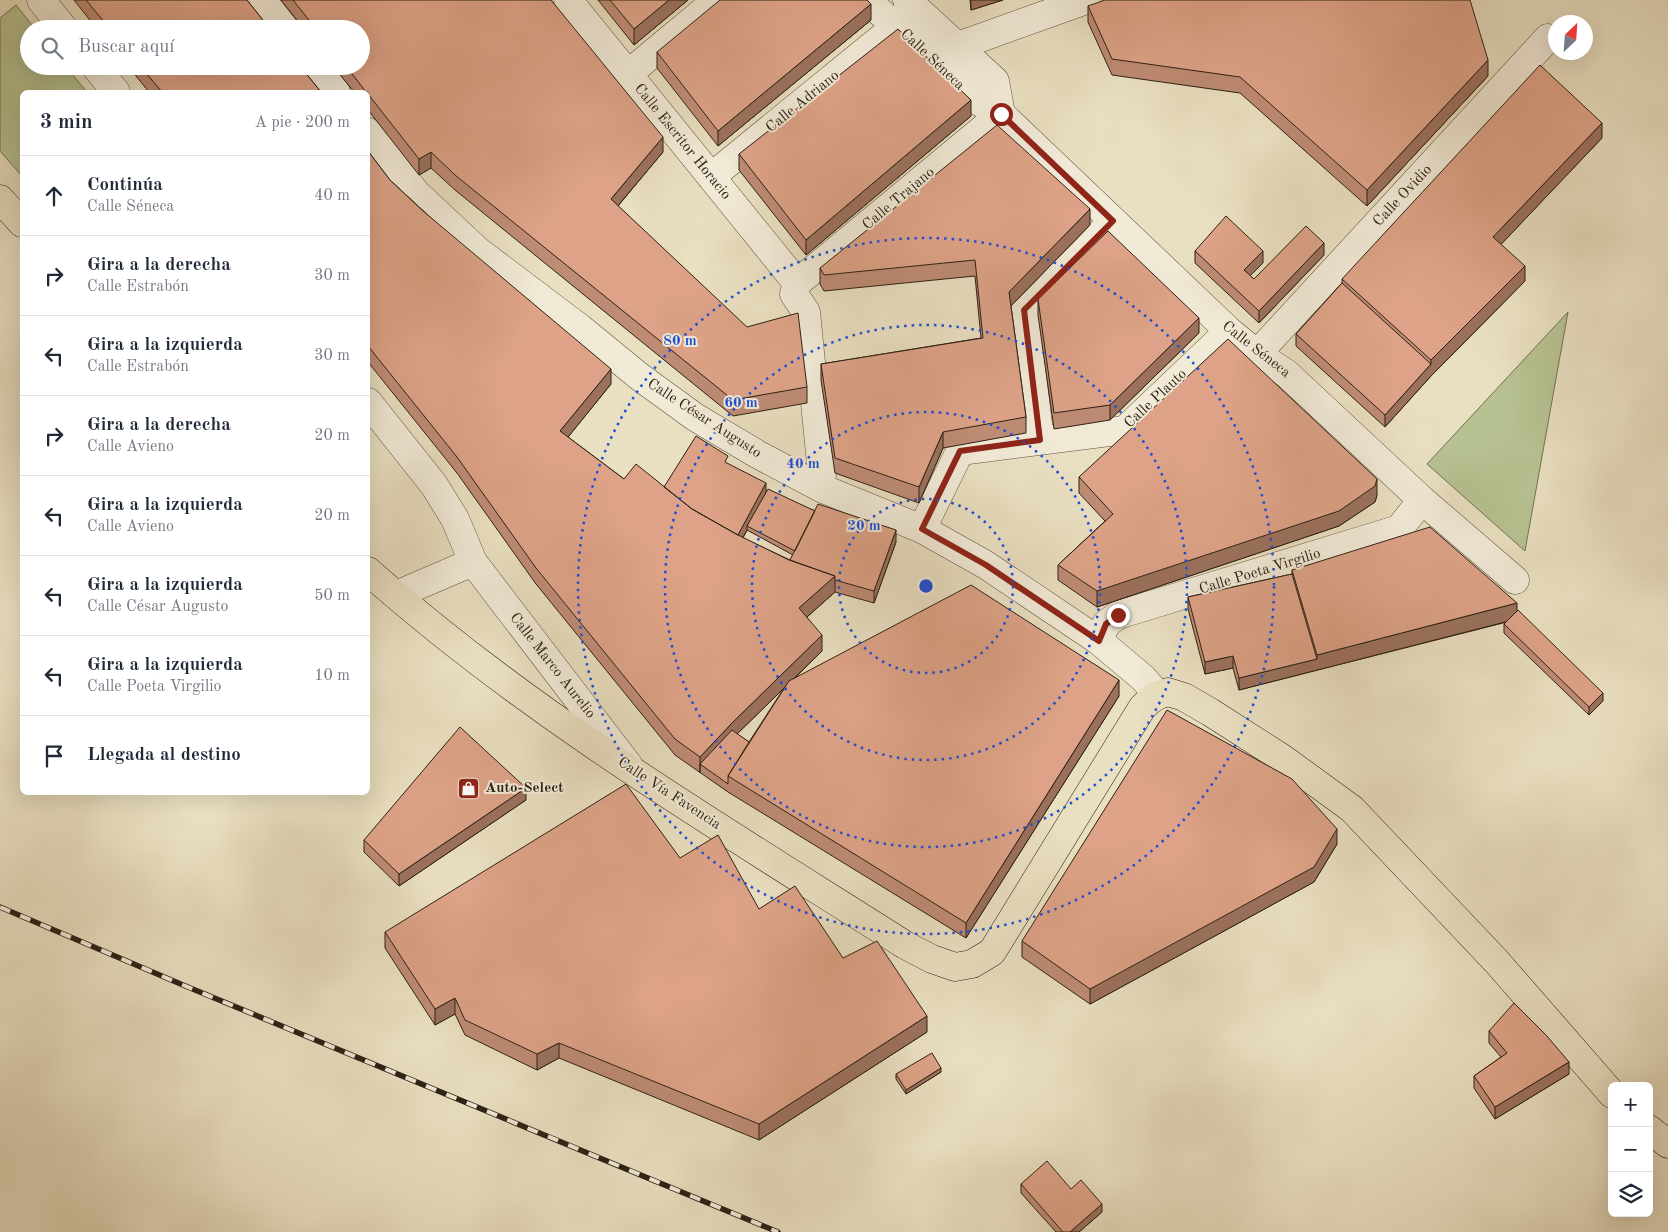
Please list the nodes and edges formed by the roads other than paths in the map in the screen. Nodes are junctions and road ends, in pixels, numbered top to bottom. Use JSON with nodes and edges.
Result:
{"nodes":[{"id":1,"x":41,"y":0,"type":"edge"},
{"id":2,"x":262,"y":0,"type":"edge"},
{"id":3,"x":568,"y":0,"type":"edge"},
{"id":4,"x":717,"y":0,"type":"edge"},
{"id":5,"x":867,"y":0,"type":"edge"},
{"id":6,"x":1086,"y":0,"type":"edge"},
{"id":7,"x":919,"y":6,"type":"edge"},
{"id":8,"x":57,"y":20,"type":"edge"},
{"id":9,"x":278,"y":20,"type":"edge"},
{"id":10,"x":895,"y":27,"type":"junction"},
{"id":11,"x":1548,"y":38,"type":"dead end"},
{"id":12,"x":958,"y":46,"type":"junction"},
{"id":13,"x":628,"y":74,"type":"junction"},
{"id":14,"x":102,"y":75,"type":"edge"},
{"id":15,"x":322,"y":75,"type":"edge"},
{"id":16,"x":114,"y":90,"type":"edge"},
{"id":17,"x":334,"y":90,"type":"edge"},
{"id":18,"x":1001,"y":114,"type":"junction"},
{"id":19,"x":370,"y":135,"type":"edge"},
{"id":20,"x":711,"y":177,"type":"junction"},
{"id":21,"x":0,"y":199,"type":"edge"},
{"id":22,"x":20,"y":221,"type":"edge"},
{"id":23,"x":1113,"y":221,"type":"junction"},
{"id":24,"x":797,"y":284,"type":"junction"},
{"id":25,"x":1228,"y":331,"type":"junction"},
{"id":26,"x":1257,"y":354,"type":"junction"},
{"id":27,"x":370,"y":404,"type":"edge"},
{"id":28,"x":1040,"y":440,"type":"junction"},
{"id":29,"x":821,"y":488,"type":"junction"},
{"id":30,"x":1422,"y":500,"type":"junction"},
{"id":31,"x":922,"y":529,"type":"junction"},
{"id":32,"x":473,"y":562,"type":"junction"},
{"id":33,"x":370,"y":573,"type":"edge"},
{"id":34,"x":1515,"y":580,"type":"dead end"},
{"id":35,"x":396,"y":595,"type":"junction"},
{"id":36,"x":1099,"y":641,"type":"junction"},
{"id":37,"x":1158,"y":695,"type":"junction"},
{"id":38,"x":632,"y":770,"type":"junction"},
{"id":39,"x":1608,"y":1089,"type":"edge"},
{"id":40,"x":1653,"y":1132,"type":"edge"},
{"id":41,"x":1668,"y":1144,"type":"edge"}],
"edges":[{"from":1,"to":8,"type":"street"},
{"from":2,"to":9,"type":"street"},
{"from":3,"to":13,"type":"street","name":"Calle Escritor Horacio"},
{"from":4,"to":13,"type":"street"},
{"from":5,"to":10,"type":"street","name":"Calle Séneca"},
{"from":6,"to":12,"type":"street"},
{"from":7,"to":12,"type":"street","name":"Calle Séneca"},
{"from":10,"to":18,"type":"street","name":"Calle Séneca"},
{"from":10,"to":20,"type":"street","name":"Calle Adriano"},
{"from":11,"to":26,"type":"street","name":"Calle Ovidio"},
{"from":12,"to":18,"type":"street","name":"Calle Séneca"},
{"from":13,"to":20,"type":"street","name":"Calle Escritor Horacio"},
{"from":14,"to":16,"type":"street"},
{"from":15,"to":17,"type":"street"},
{"from":18,"to":23,"type":"street","name":"Calle Séneca"},
{"from":18,"to":24,"type":"street","name":"Calle Trajano"},
{"from":19,"to":29,"type":"street","name":"Calle César Augusto"},
{"from":20,"to":24,"type":"street","name":"Calle Escritor Horacio"},
{"from":21,"to":22,"type":"main road"},
{"from":23,"to":25,"type":"street","name":"Calle Séneca"},
{"from":23,"to":28,"type":"street"},
{"from":24,"to":29,"type":"street"},
{"from":25,"to":26,"type":"street","name":"Calle Séneca"},
{"from":25,"to":28,"type":"street","name":"Calle Plauto"},
{"from":26,"to":30,"type":"street","name":"Calle Séneca"},
{"from":27,"to":32,"type":"street","name":"Calle Marco Aurelio"},
{"from":28,"to":31,"type":"street","name":"Calle Plauto"},
{"from":29,"to":31,"type":"street","name":"Calle César Augusto"},
{"from":30,"to":34,"type":"street","name":"Calle Séneca"},
{"from":30,"to":36,"type":"street","name":"Calle Poeta Virgilio"},
{"from":31,"to":36,"type":"street","name":"Calle César Augusto"},
{"from":32,"to":35,"type":"street"},
{"from":32,"to":38,"type":"street","name":"Calle Marco Aurelio"},
{"from":33,"to":35,"type":"main road","name":"Calle Vía Favencia"},
{"from":35,"to":38,"type":"main road","name":"Calle Vía Favencia"},
{"from":36,"to":37,"type":"street","name":"Calle César Augusto"},
{"from":37,"to":38,"type":"main road","name":"Calle Vía Favencia"},
{"from":37,"to":39,"type":"main road"},
{"from":40,"to":41,"type":"main road"}]}
